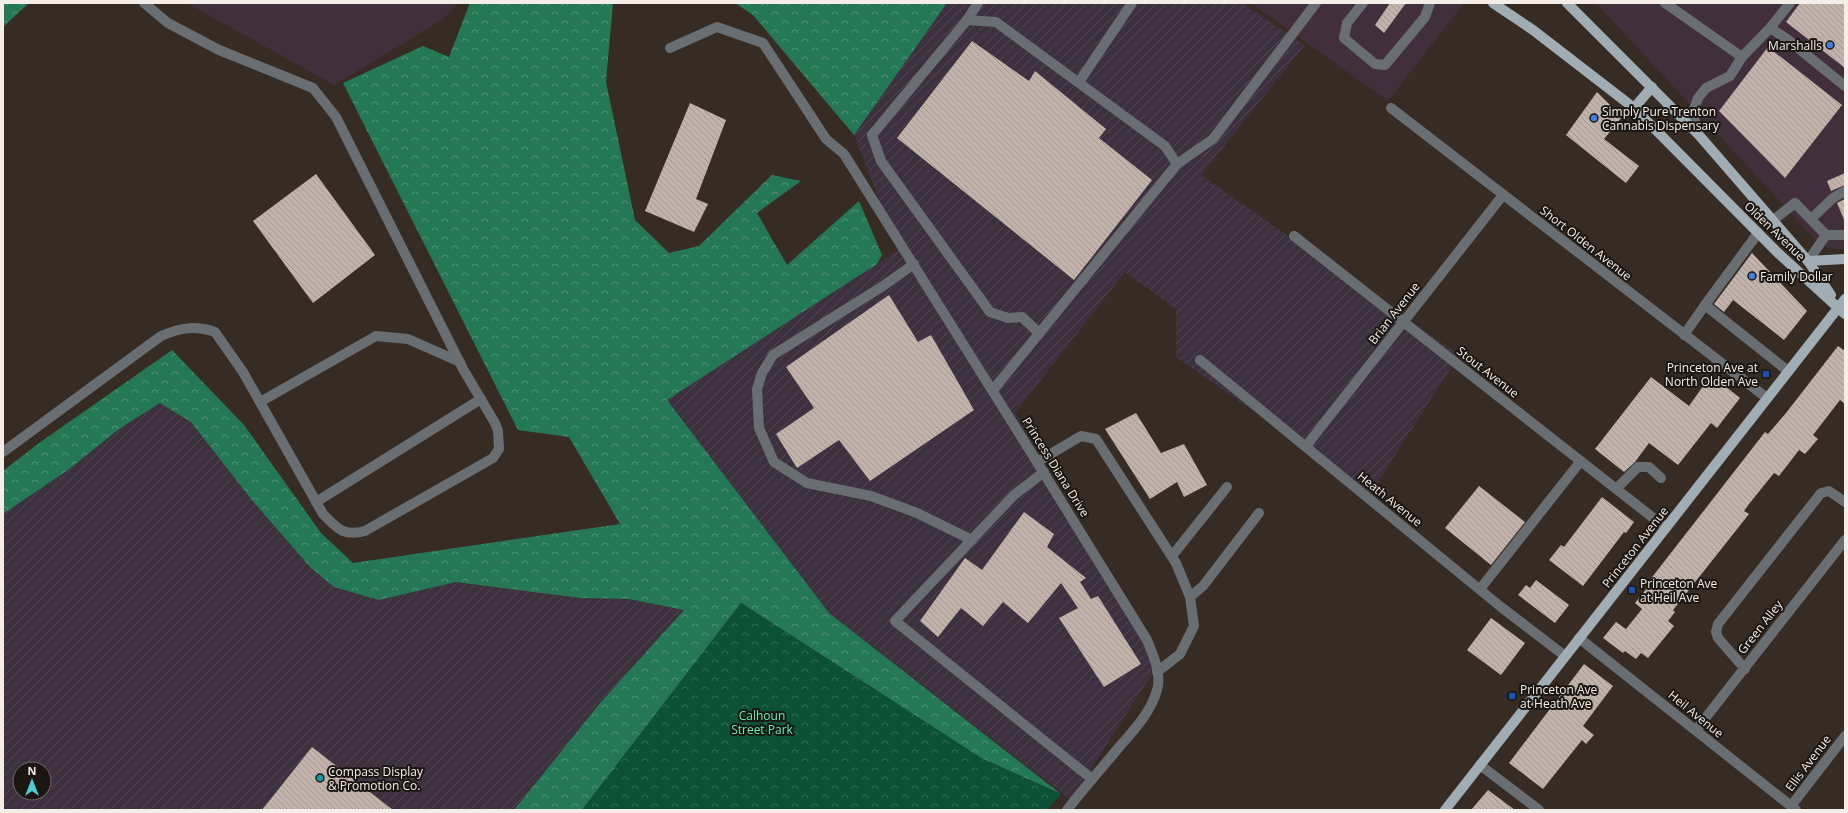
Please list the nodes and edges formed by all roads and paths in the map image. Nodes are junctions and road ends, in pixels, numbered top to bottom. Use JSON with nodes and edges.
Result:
{"nodes":[{"id":1,"x":144,"y":3,"type":"edge"},
{"id":2,"x":978,"y":3,"type":"edge"},
{"id":3,"x":1132,"y":3,"type":"edge"},
{"id":4,"x":1316,"y":3,"type":"edge"},
{"id":5,"x":1363,"y":3,"type":"edge"},
{"id":6,"x":1430,"y":3,"type":"edge"},
{"id":7,"x":1493,"y":3,"type":"edge"},
{"id":8,"x":1508,"y":3,"type":"edge"},
{"id":9,"x":1567,"y":3,"type":"edge"},
{"id":10,"x":1572,"y":3,"type":"edge"},
{"id":11,"x":1665,"y":3,"type":"edge"},
{"id":12,"x":1790,"y":3,"type":"edge"},
{"id":13,"x":1516,"y":18,"type":"junction"},
{"id":14,"x":967,"y":20,"type":"junction"},
{"id":15,"x":1586,"y":21,"type":"junction"},
{"id":16,"x":1770,"y":28,"type":"junction"},
{"id":17,"x":670,"y":48,"type":"dead end"},
{"id":18,"x":1742,"y":57,"type":"junction"},
{"id":19,"x":1079,"y":82,"type":"junction"},
{"id":20,"x":1845,"y":86,"type":"edge"},
{"id":21,"x":1652,"y":87,"type":"junction"},
{"id":22,"x":1391,"y":108,"type":"dead end"},
{"id":23,"x":1634,"y":108,"type":"junction"},
{"id":24,"x":1698,"y":134,"type":"junction"},
{"id":25,"x":1177,"y":164,"type":"junction"},
{"id":26,"x":1845,"y":191,"type":"edge"},
{"id":27,"x":1503,"y":195,"type":"junction"},
{"id":28,"x":1811,"y":219,"type":"junction"},
{"id":29,"x":1772,"y":222,"type":"junction"},
{"id":30,"x":1843,"y":232,"type":"edge"},
{"id":31,"x":1758,"y":233,"type":"junction"},
{"id":32,"x":1826,"y":235,"type":"junction"},
{"id":33,"x":1294,"y":236,"type":"dead end"},
{"id":34,"x":1845,"y":259,"type":"edge"},
{"id":35,"x":1808,"y":261,"type":"junction"},
{"id":36,"x":914,"y":264,"type":"junction"},
{"id":37,"x":1705,"y":305,"type":"junction"},
{"id":38,"x":1843,"y":306,"type":"edge"},
{"id":39,"x":1403,"y":322,"type":"junction"},
{"id":40,"x":1039,"y":333,"type":"junction"},
{"id":41,"x":1684,"y":335,"type":"junction"},
{"id":42,"x":1200,"y":360,"type":"dead end"},
{"id":43,"x":460,"y":362,"type":"junction"},
{"id":44,"x":1788,"y":371,"type":"junction"},
{"id":45,"x":993,"y":390,"type":"junction"},
{"id":46,"x":1767,"y":398,"type":"junction"},
{"id":47,"x":481,"y":399,"type":"junction"},
{"id":48,"x":260,"y":402,"type":"junction"},
{"id":49,"x":1306,"y":446,"type":"junction"},
{"id":50,"x":3,"y":452,"type":"edge"},
{"id":51,"x":1037,"y":462,"type":"junction"},
{"id":52,"x":1580,"y":462,"type":"junction"},
{"id":53,"x":1044,"y":472,"type":"junction"},
{"id":54,"x":1661,"y":478,"type":"dead end"},
{"id":55,"x":1227,"y":487,"type":"dead end"},
{"id":56,"x":1616,"y":489,"type":"junction"},
{"id":57,"x":316,"y":502,"type":"junction"},
{"id":58,"x":1845,"y":502,"type":"edge"},
{"id":59,"x":1259,"y":513,"type":"dead end"},
{"id":60,"x":1666,"y":528,"type":"junction"},
{"id":61,"x":972,"y":540,"type":"junction"},
{"id":62,"x":1845,"y":540,"type":"edge"},
{"id":63,"x":1172,"y":556,"type":"junction"},
{"id":64,"x":1480,"y":589,"type":"junction"},
{"id":65,"x":1190,"y":597,"type":"junction"},
{"id":66,"x":1580,"y":638,"type":"junction"},
{"id":67,"x":1565,"y":656,"type":"junction"},
{"id":68,"x":1744,"y":668,"type":"junction"},
{"id":69,"x":1157,"y":672,"type":"junction"},
{"id":70,"x":1696,"y":730,"type":"junction"},
{"id":71,"x":1845,"y":736,"type":"edge"},
{"id":72,"x":1480,"y":765,"type":"junction"},
{"id":73,"x":1092,"y":779,"type":"junction"},
{"id":74,"x":1794,"y":808,"type":"edge"},
{"id":75,"x":1067,"y":810,"type":"edge"},
{"id":76,"x":1445,"y":810,"type":"edge"},
{"id":77,"x":1538,"y":810,"type":"edge"}],
"edges":[{"from":1,"to":43,"type":"street"},
{"from":2,"to":14,"type":"street"},
{"from":3,"to":19,"type":"street"},
{"from":4,"to":25,"type":"street"},
{"from":5,"to":6,"type":"street"},
{"from":7,"to":13,"type":"main road","name":"Olden Avenue"},
{"from":8,"to":13,"type":"main road"},
{"from":9,"to":15,"type":"main road","name":"Olden Avenue"},
{"from":10,"to":15,"type":"street"},
{"from":11,"to":18,"type":"street"},
{"from":12,"to":16,"type":"street"},
{"from":13,"to":23,"type":"main road","name":"Olden Avenue"},
{"from":14,"to":19,"type":"street"},
{"from":14,"to":40,"type":"street"},
{"from":15,"to":21,"type":"main road","name":"Olden Avenue"},
{"from":16,"to":18,"type":"street"},
{"from":16,"to":20,"type":"street"},
{"from":17,"to":36,"type":"street","name":"Princess Diana Drive"},
{"from":18,"to":24,"type":"street"},
{"from":19,"to":25,"type":"street"},
{"from":21,"to":23,"type":"main road"},
{"from":21,"to":24,"type":"main road","name":"Olden Avenue"},
{"from":22,"to":27,"type":"street","name":"Short Olden Avenue"},
{"from":23,"to":31,"type":"main road","name":"Olden Avenue"},
{"from":24,"to":29,"type":"main road","name":"Olden Avenue"},
{"from":25,"to":40,"type":"street"},
{"from":26,"to":28,"type":"street"},
{"from":27,"to":39,"type":"street","name":"Brian Avenue"},
{"from":27,"to":41,"type":"street","name":"Short Olden Avenue"},
{"from":28,"to":29,"type":"street"},
{"from":28,"to":32,"type":"street"},
{"from":29,"to":35,"type":"main road","name":"Olden Avenue"},
{"from":30,"to":32,"type":"street"},
{"from":31,"to":37,"type":"street"},
{"from":31,"to":38,"type":"main road","name":"Olden Avenue"},
{"from":32,"to":35,"type":"street"},
{"from":33,"to":39,"type":"street","name":"Stout Avenue"},
{"from":34,"to":35,"type":"main road"},
{"from":35,"to":38,"type":"main road","name":"Olden Avenue"},
{"from":36,"to":45,"type":"street","name":"Princess Diana Drive"},
{"from":36,"to":61,"type":"street"},
{"from":37,"to":41,"type":"street"},
{"from":37,"to":44,"type":"street"},
{"from":38,"to":44,"type":"main road","name":"Princeton Avenue"},
{"from":39,"to":49,"type":"street","name":"Brian Avenue"},
{"from":39,"to":52,"type":"street","name":"Stout Avenue"},
{"from":40,"to":45,"type":"street"},
{"from":41,"to":46,"type":"street","name":"Short Olden Avenue"},
{"from":42,"to":49,"type":"street","name":"Heath Avenue"},
{"from":43,"to":47,"type":"street"},
{"from":43,"to":48,"type":"street"},
{"from":44,"to":46,"type":"main road","name":"Princeton Avenue"},
{"from":45,"to":51,"type":"street","name":"Princess Diana Drive"},
{"from":46,"to":60,"type":"main road","name":"Princeton Avenue"},
{"from":47,"to":57,"type":"street"},
{"from":47,"to":57,"type":"street"},
{"from":48,"to":50,"type":"street"},
{"from":48,"to":57,"type":"street"},
{"from":49,"to":64,"type":"street","name":"Heath Avenue"},
{"from":51,"to":53,"type":"street","name":"Princess Diana Drive"},
{"from":51,"to":63,"type":"street"},
{"from":52,"to":56,"type":"street","name":"Stout Avenue"},
{"from":52,"to":64,"type":"street"},
{"from":53,"to":61,"type":"street"},
{"from":53,"to":69,"type":"street","name":"Princess Diana Drive"},
{"from":54,"to":56,"type":"street"},
{"from":55,"to":63,"type":"street"},
{"from":56,"to":60,"type":"street","name":"Stout Avenue"},
{"from":58,"to":68,"type":"street"},
{"from":59,"to":65,"type":"street"},
{"from":60,"to":66,"type":"main road","name":"Princeton Avenue"},
{"from":61,"to":73,"type":"street"},
{"from":62,"to":68,"type":"street","name":"Green Alley"},
{"from":63,"to":65,"type":"street"},
{"from":64,"to":67,"type":"street","name":"Heath Avenue"},
{"from":65,"to":69,"type":"street"},
{"from":66,"to":67,"type":"main road","name":"Princeton Avenue"},
{"from":66,"to":70,"type":"street","name":"Heil Avenue"},
{"from":67,"to":72,"type":"main road","name":"Princeton Avenue"},
{"from":68,"to":70,"type":"street","name":"Green Alley"},
{"from":69,"to":73,"type":"street","name":"Princess Diana Drive"},
{"from":70,"to":74,"type":"street","name":"Heil Avenue"},
{"from":71,"to":74,"type":"street","name":"Ellis Avenue"},
{"from":72,"to":76,"type":"main road","name":"Princeton Avenue"},
{"from":72,"to":77,"type":"street"},
{"from":73,"to":75,"type":"street","name":"Princess Diana Drive"}]}
